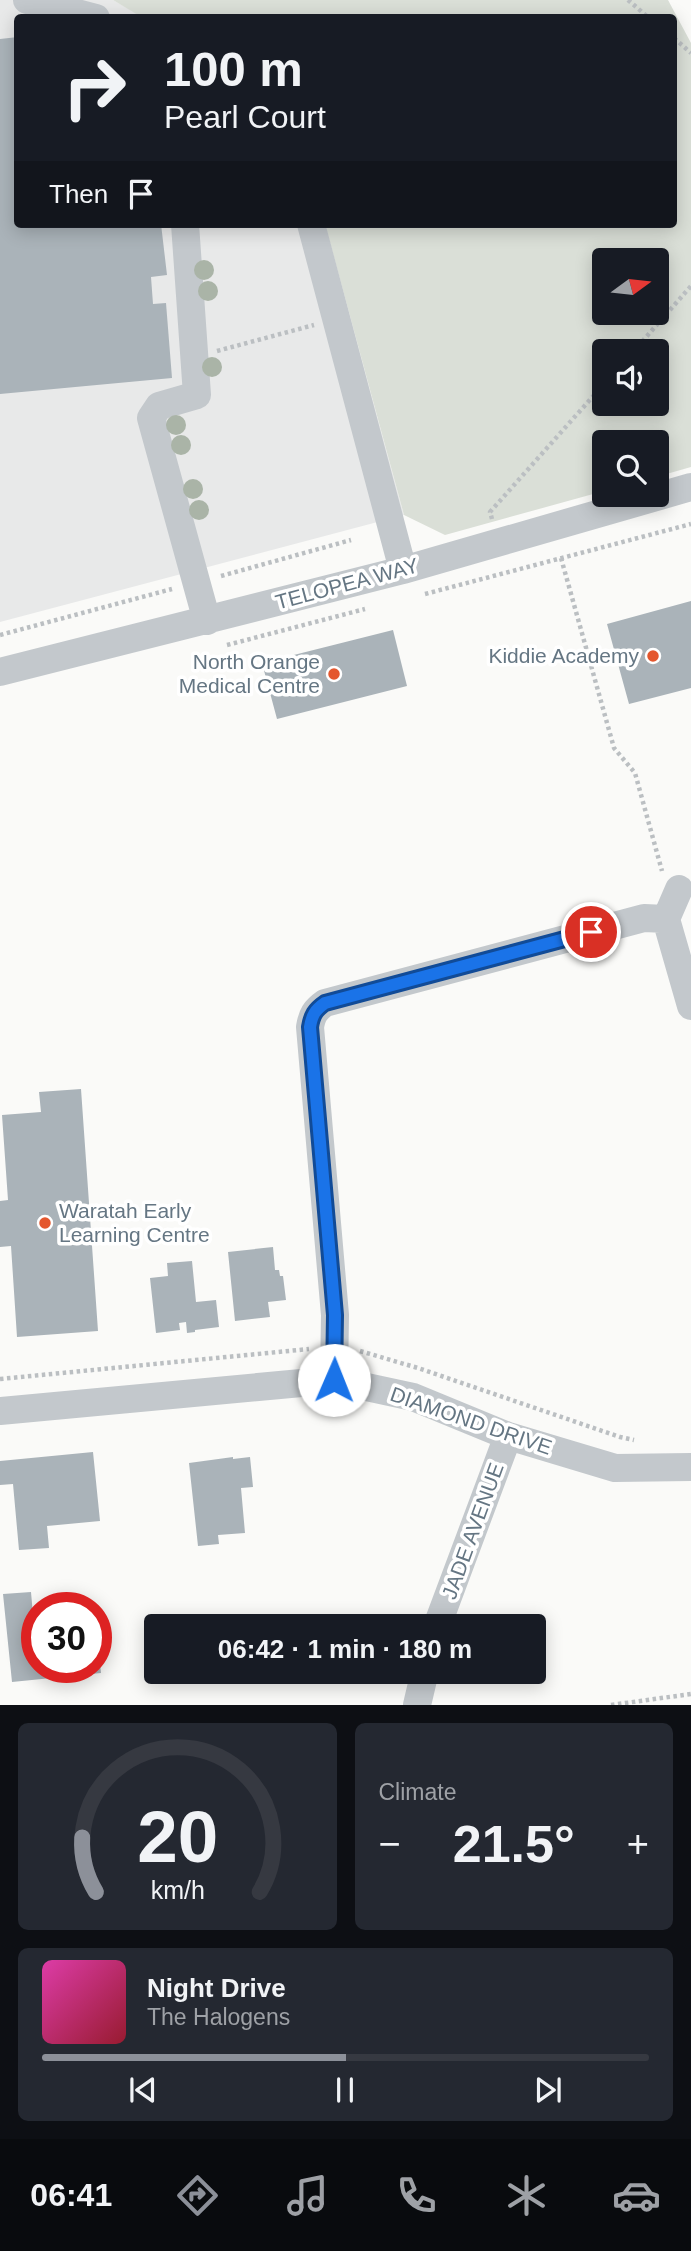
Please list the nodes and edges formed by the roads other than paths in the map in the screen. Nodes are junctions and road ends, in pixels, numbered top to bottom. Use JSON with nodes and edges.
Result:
{"nodes":[{"id":1,"x":27,"y":0,"type":"edge"},
{"id":2,"x":82,"y":14,"type":"edge"},
{"id":3,"x":185,"y":228,"type":"edge"},
{"id":4,"x":312,"y":228,"type":"edge"},
{"id":5,"x":691,"y":487,"type":"edge"},
{"id":6,"x":403,"y":570,"type":"junction"},
{"id":7,"x":207,"y":621,"type":"junction"},
{"id":8,"x":0,"y":672,"type":"edge"},
{"id":9,"x":691,"y":1006,"type":"edge"},
{"id":10,"x":334,"y":1380,"type":"junction"},
{"id":11,"x":0,"y":1411,"type":"edge"},
{"id":12,"x":508,"y":1436,"type":"junction"},
{"id":13,"x":691,"y":1467,"type":"edge"},
{"id":14,"x":441,"y":1614,"type":"edge"},
{"id":15,"x":422,"y":1684,"type":"edge"},
{"id":16,"x":418,"y":1705,"type":"edge"}],
"edges":[{"from":1,"to":2,"type":"street"},
{"from":3,"to":7,"type":"street"},
{"from":4,"to":6,"type":"street"},
{"from":5,"to":6,"type":"street","name":"TELOPEA WAY"},
{"from":6,"to":7,"type":"street","name":"TELOPEA WAY"},
{"from":7,"to":8,"type":"street","name":"TELOPEA WAY"},
{"from":9,"to":10,"type":"street"},
{"from":10,"to":11,"type":"street","name":"DIAMOND DRIVE"},
{"from":10,"to":12,"type":"street","name":"DIAMOND DRIVE"},
{"from":12,"to":13,"type":"street","name":"DIAMOND DRIVE"},
{"from":12,"to":14,"type":"street","name":"JADE AVENUE"},
{"from":15,"to":16,"type":"street"}]}
